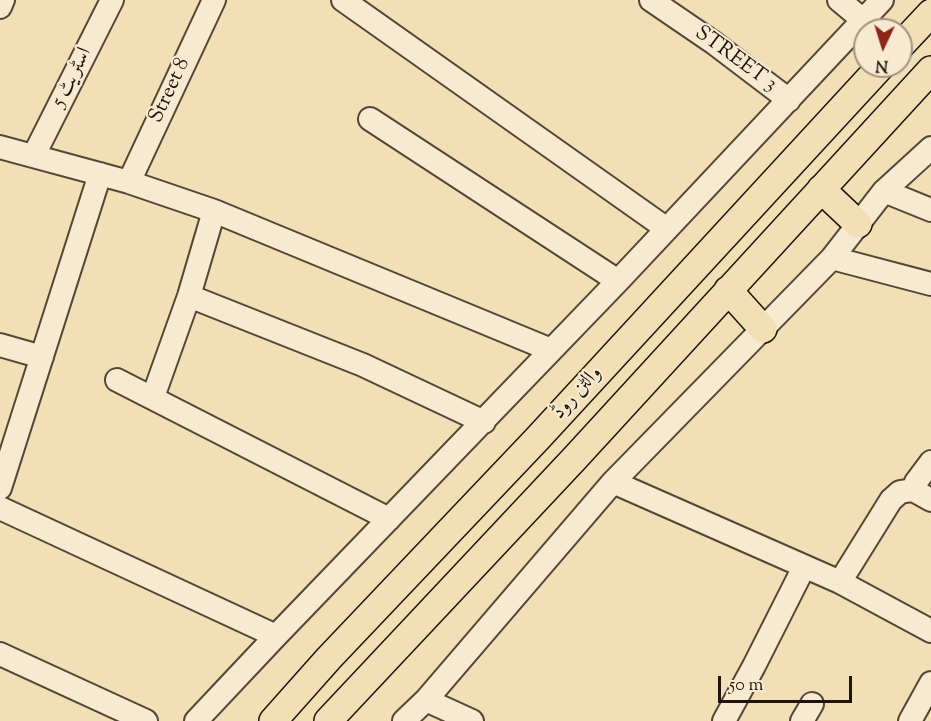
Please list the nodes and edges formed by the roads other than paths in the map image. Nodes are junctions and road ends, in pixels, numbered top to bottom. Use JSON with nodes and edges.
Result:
{"nodes":[{"id":1,"x":3,"y":0,"type":"edge"},
{"id":2,"x":112,"y":0,"type":"edge"},
{"id":3,"x":214,"y":0,"type":"edge"},
{"id":4,"x":343,"y":0,"type":"edge"},
{"id":5,"x":651,"y":0,"type":"edge"},
{"id":6,"x":839,"y":0,"type":"edge"},
{"id":7,"x":882,"y":0,"type":"edge"},
{"id":8,"x":0,"y":7,"type":"edge"},
{"id":9,"x":931,"y":13,"type":"edge"},
{"id":10,"x":862,"y":18,"type":"edge"},
{"id":11,"x":866,"y":18,"type":"edge"},
{"id":12,"x":853,"y":32,"type":"edge"},
{"id":13,"x":913,"y":32,"type":"edge"},
{"id":14,"x":931,"y":70,"type":"edge"},
{"id":15,"x":870,"y":78,"type":"edge"},
{"id":16,"x":789,"y":100,"type":"junction"},
{"id":17,"x":370,"y":119,"type":"dead end"},
{"id":18,"x":0,"y":147,"type":"edge"},
{"id":19,"x":931,"y":148,"type":"edge"},
{"id":20,"x":34,"y":155,"type":"junction"},
{"id":21,"x":100,"y":174,"type":"junction"},
{"id":22,"x":129,"y":182,"type":"junction"},
{"id":23,"x":821,"y":189,"type":"junction"},
{"id":24,"x":884,"y":191,"type":"junction"},
{"id":25,"x":931,"y":210,"type":"edge"},
{"id":26,"x":214,"y":211,"type":"junction"},
{"id":27,"x":858,"y":224,"type":"junction"},
{"id":28,"x":667,"y":229,"type":"junction"},
{"id":29,"x":832,"y":258,"type":"junction"},
{"id":30,"x":618,"y":281,"type":"junction"},
{"id":31,"x":931,"y":284,"type":"edge"},
{"id":32,"x":728,"y":290,"type":"junction"},
{"id":33,"x":189,"y":296,"type":"junction"},
{"id":34,"x":763,"y":328,"type":"junction"},
{"id":35,"x":0,"y":345,"type":"edge"},
{"id":36,"x":551,"y":350,"type":"junction"},
{"id":37,"x":42,"y":357,"type":"junction"},
{"id":38,"x":117,"y":380,"type":"dead end"},
{"id":39,"x":153,"y":397,"type":"junction"},
{"id":40,"x":484,"y":422,"type":"junction"},
{"id":41,"x":931,"y":462,"type":"edge"},
{"id":42,"x":613,"y":482,"type":"junction"},
{"id":43,"x":0,"y":488,"type":"edge"},
{"id":44,"x":922,"y":495,"type":"edge"},
{"id":45,"x":0,"y":508,"type":"edge"},
{"id":46,"x":389,"y":519,"type":"junction"},
{"id":47,"x":804,"y":567,"type":"junction"},
{"id":48,"x":840,"y":582,"type":"junction"},
{"id":49,"x":931,"y":631,"type":"edge"},
{"id":50,"x":276,"y":636,"type":"junction"},
{"id":51,"x":0,"y":654,"type":"edge"},
{"id":52,"x":931,"y":683,"type":"edge"},
{"id":53,"x":426,"y":700,"type":"junction"},
{"id":54,"x":146,"y":721,"type":"edge"},
{"id":55,"x":196,"y":721,"type":"edge"},
{"id":56,"x":273,"y":721,"type":"edge"},
{"id":57,"x":328,"y":721,"type":"edge"},
{"id":58,"x":404,"y":721,"type":"edge"},
{"id":59,"x":472,"y":721,"type":"edge"},
{"id":60,"x":724,"y":721,"type":"edge"},
{"id":61,"x":910,"y":721,"type":"edge"}],
"edges":[{"from":1,"to":8,"type":"street"},
{"from":2,"to":20,"type":"street","name":"اسٹریٹ 5"},
{"from":3,"to":22,"type":"street","name":"Street 8"},
{"from":4,"to":28,"type":"street"},
{"from":5,"to":16,"type":"street","name":"STREET 3"},
{"from":6,"to":10,"type":"street"},
{"from":7,"to":11,"type":"street"},
{"from":9,"to":13,"type":"main road"},
{"from":12,"to":16,"type":"street"},
{"from":14,"to":23,"type":"main road","name":"والٹن روڈ"},
{"from":15,"to":56,"type":"main road","name":"والٹن روڈ"},
{"from":16,"to":28,"type":"street"},
{"from":17,"to":30,"type":"street"},
{"from":18,"to":20,"type":"street"},
{"from":19,"to":24,"type":"street"},
{"from":20,"to":21,"type":"street"},
{"from":21,"to":22,"type":"street"},
{"from":21,"to":37,"type":"street"},
{"from":22,"to":26,"type":"street"},
{"from":23,"to":27,"type":"main road"},
{"from":23,"to":32,"type":"main road","name":"والٹن روڈ"},
{"from":24,"to":25,"type":"street"},
{"from":24,"to":27,"type":"street"},
{"from":26,"to":33,"type":"street"},
{"from":26,"to":36,"type":"street"},
{"from":27,"to":29,"type":"street"},
{"from":28,"to":30,"type":"street"},
{"from":29,"to":31,"type":"street"},
{"from":29,"to":34,"type":"street"},
{"from":30,"to":36,"type":"street"},
{"from":32,"to":34,"type":"main road"},
{"from":32,"to":57,"type":"main road","name":"والٹن روڈ"},
{"from":33,"to":39,"type":"street"},
{"from":33,"to":40,"type":"street"},
{"from":34,"to":42,"type":"street"},
{"from":35,"to":37,"type":"street"},
{"from":36,"to":40,"type":"street"},
{"from":37,"to":43,"type":"street"},
{"from":38,"to":39,"type":"street"},
{"from":39,"to":46,"type":"street"},
{"from":40,"to":46,"type":"street"},
{"from":41,"to":44,"type":"street"},
{"from":42,"to":47,"type":"street"},
{"from":42,"to":53,"type":"street"},
{"from":44,"to":48,"type":"street"},
{"from":45,"to":50,"type":"street"},
{"from":46,"to":50,"type":"street"},
{"from":47,"to":48,"type":"street"},
{"from":47,"to":60,"type":"street"},
{"from":48,"to":49,"type":"street"},
{"from":50,"to":55,"type":"street"},
{"from":51,"to":54,"type":"street"},
{"from":52,"to":61,"type":"street"},
{"from":53,"to":58,"type":"street"},
{"from":53,"to":59,"type":"street"}]}
